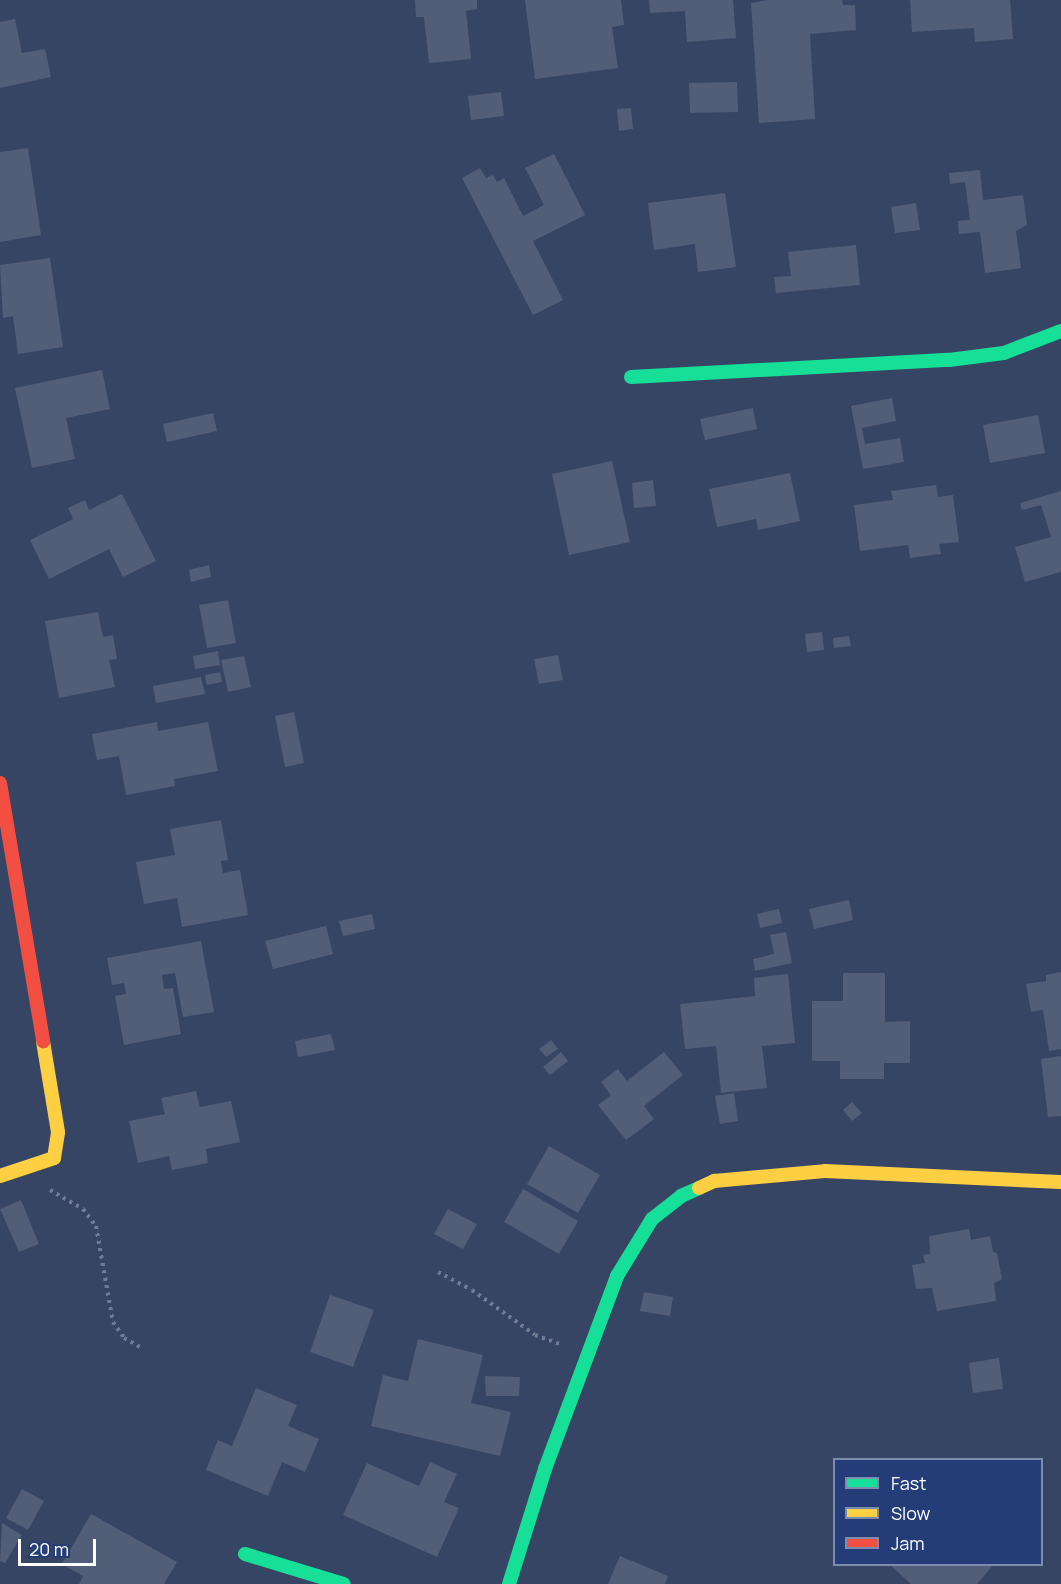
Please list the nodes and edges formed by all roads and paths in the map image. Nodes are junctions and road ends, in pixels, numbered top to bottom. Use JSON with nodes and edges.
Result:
{"nodes":[{"id":1,"x":1061,"y":331,"type":"edge"},
{"id":2,"x":631,"y":377,"type":"dead end"},
{"id":3,"x":0,"y":783,"type":"edge"},
{"id":4,"x":0,"y":1176,"type":"edge"},
{"id":5,"x":1061,"y":1182,"type":"edge"},
{"id":6,"x":46,"y":1188,"type":"dead end"},
{"id":7,"x":438,"y":1272,"type":"dead end"},
{"id":8,"x":569,"y":1340,"type":"dead end"},
{"id":9,"x":142,"y":1348,"type":"dead end"},
{"id":10,"x":245,"y":1554,"type":"dead end"},
{"id":11,"x":344,"y":1584,"type":"edge"},
{"id":12,"x":509,"y":1584,"type":"edge"}],
"edges":[{"from":1,"to":2,"type":"street"},
{"from":3,"to":4,"type":"street"},
{"from":5,"to":12,"type":"street"},
{"from":6,"to":9,"type":"path"},
{"from":7,"to":8,"type":"path"},
{"from":10,"to":11,"type":"street"}]}
